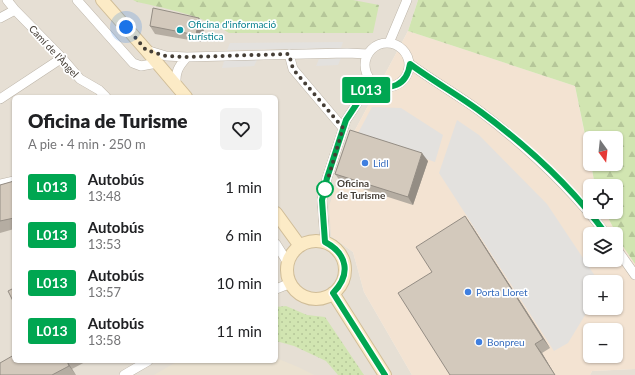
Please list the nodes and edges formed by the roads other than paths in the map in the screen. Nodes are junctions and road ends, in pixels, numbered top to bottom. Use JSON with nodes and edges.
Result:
{"nodes":[{"id":1,"x":7,"y":0,"type":"edge"},
{"id":2,"x":78,"y":0,"type":"edge"},
{"id":3,"x":102,"y":0,"type":"edge"},
{"id":4,"x":407,"y":0,"type":"edge"},
{"id":5,"x":15,"y":10,"type":"junction"},
{"id":6,"x":0,"y":18,"type":"edge"},
{"id":7,"x":389,"y":43,"type":"junction"},
{"id":8,"x":146,"y":50,"type":"junction"},
{"id":9,"x":289,"y":54,"type":"junction"},
{"id":10,"x":368,"y":54,"type":"junction"},
{"id":11,"x":187,"y":57,"type":"junction"},
{"id":12,"x":62,"y":58,"type":"junction"},
{"id":13,"x":157,"y":63,"type":"junction"},
{"id":14,"x":410,"y":64,"type":"junction"},
{"id":15,"x":372,"y":81,"type":"junction"},
{"id":16,"x":176,"y":86,"type":"junction"},
{"id":17,"x":104,"y":95,"type":"edge"},
{"id":18,"x":184,"y":95,"type":"edge"},
{"id":19,"x":0,"y":99,"type":"edge"},
{"id":20,"x":343,"y":128,"type":"junction"},
{"id":21,"x":12,"y":181,"type":"edge"},
{"id":22,"x":0,"y":184,"type":"edge"},
{"id":23,"x":278,"y":216,"type":"edge"},
{"id":24,"x":600,"y":227,"type":"edge"},
{"id":25,"x":325,"y":242,"type":"junction"},
{"id":26,"x":300,"y":246,"type":"junction"},
{"id":27,"x":278,"y":247,"type":"edge"},
{"id":28,"x":623,"y":258,"type":"edge"},
{"id":29,"x":288,"y":263,"type":"junction"},
{"id":30,"x":635,"y":275,"type":"edge"},
{"id":31,"x":291,"y":283,"type":"junction"},
{"id":32,"x":278,"y":288,"type":"edge"},
{"id":33,"x":333,"y":293,"type":"junction"},
{"id":34,"x":146,"y":363,"type":"edge"},
{"id":35,"x":139,"y":371,"type":"edge"},
{"id":36,"x":124,"y":375,"type":"edge"},
{"id":37,"x":385,"y":375,"type":"edge"}],
"edges":[{"from":1,"to":5,"type":"street","name":"Camí de l'Àngel"},
{"from":2,"to":13,"type":"street"},
{"from":3,"to":8,"type":"main road"},
{"from":4,"to":7,"type":"street"},
{"from":5,"to":6,"type":"street"},
{"from":5,"to":12,"type":"street","name":"Camí de l'Àngel"},
{"from":7,"to":10,"type":"street"},
{"from":7,"to":14,"type":"street"},
{"from":8,"to":11,"type":"street"},
{"from":8,"to":13,"type":"main road"},
{"from":9,"to":10,"type":"street"},
{"from":9,"to":11,"type":"street"},
{"from":9,"to":20,"type":"street"},
{"from":10,"to":15,"type":"street"},
{"from":11,"to":16,"type":"street"},
{"from":12,"to":17,"type":"street","name":"Camí de l'Àngel"},
{"from":12,"to":19,"type":"street"},
{"from":13,"to":16,"type":"main road"},
{"from":14,"to":15,"type":"street"},
{"from":14,"to":24,"type":"street"},
{"from":15,"to":20,"type":"street"},
{"from":16,"to":18,"type":"main road"},
{"from":20,"to":25,"type":"street"},
{"from":21,"to":22,"type":"street"},
{"from":23,"to":26,"type":"main road"},
{"from":25,"to":26,"type":"main road"},
{"from":25,"to":33,"type":"main road"},
{"from":26,"to":29,"type":"main road"},
{"from":27,"to":29,"type":"street"},
{"from":28,"to":30,"type":"street"},
{"from":29,"to":31,"type":"main road"},
{"from":31,"to":32,"type":"street"},
{"from":31,"to":33,"type":"main road"},
{"from":33,"to":37,"type":"main road"},
{"from":34,"to":35,"type":"street"},
{"from":35,"to":36,"type":"street"}]}
